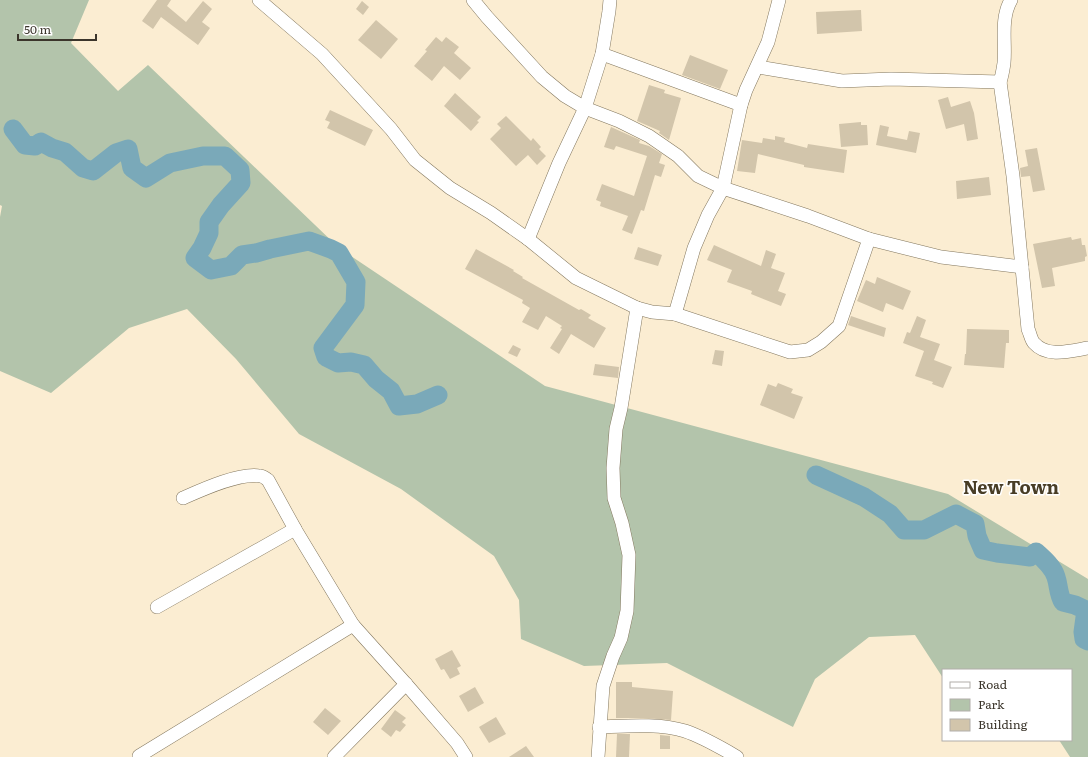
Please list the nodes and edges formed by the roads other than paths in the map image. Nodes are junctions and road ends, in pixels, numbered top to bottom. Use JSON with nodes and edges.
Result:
{"nodes":[{"id":1,"x":259,"y":0,"type":"edge"},
{"id":2,"x":473,"y":0,"type":"edge"},
{"id":3,"x":610,"y":0,"type":"edge"},
{"id":4,"x":779,"y":0,"type":"edge"},
{"id":5,"x":1010,"y":0,"type":"edge"},
{"id":6,"x":602,"y":54,"type":"junction"},
{"id":7,"x":758,"y":67,"type":"junction"},
{"id":8,"x":1000,"y":82,"type":"junction"},
{"id":9,"x":740,"y":105,"type":"junction"},
{"id":10,"x":585,"y":108,"type":"junction"},
{"id":11,"x":723,"y":188,"type":"junction"},
{"id":12,"x":528,"y":239,"type":"junction"},
{"id":13,"x":869,"y":240,"type":"junction"},
{"id":14,"x":1022,"y":267,"type":"junction"},
{"id":15,"x":636,"y":308,"type":"junction"},
{"id":16,"x":675,"y":314,"type":"junction"},
{"id":17,"x":1088,"y":348,"type":"edge"},
{"id":18,"x":183,"y":498,"type":"dead end"},
{"id":19,"x":294,"y":529,"type":"junction"},
{"id":20,"x":157,"y":607,"type":"dead end"},
{"id":21,"x":353,"y":625,"type":"junction"},
{"id":22,"x":406,"y":684,"type":"junction"},
{"id":23,"x":599,"y":727,"type":"junction"},
{"id":24,"x":139,"y":756,"type":"edge"},
{"id":25,"x":334,"y":757,"type":"edge"},
{"id":26,"x":466,"y":757,"type":"edge"},
{"id":27,"x":598,"y":757,"type":"edge"},
{"id":28,"x":737,"y":757,"type":"edge"}],
"edges":[{"from":1,"to":12,"type":"street"},
{"from":2,"to":10,"type":"street"},
{"from":3,"to":6,"type":"street"},
{"from":4,"to":7,"type":"street"},
{"from":5,"to":8,"type":"street"},
{"from":6,"to":9,"type":"street"},
{"from":6,"to":10,"type":"street"},
{"from":7,"to":8,"type":"street"},
{"from":7,"to":9,"type":"street"},
{"from":8,"to":14,"type":"street"},
{"from":9,"to":11,"type":"street"},
{"from":10,"to":11,"type":"street"},
{"from":10,"to":12,"type":"street"},
{"from":11,"to":13,"type":"street"},
{"from":11,"to":16,"type":"street"},
{"from":12,"to":15,"type":"street"},
{"from":13,"to":14,"type":"street"},
{"from":13,"to":16,"type":"street"},
{"from":14,"to":17,"type":"street"},
{"from":15,"to":16,"type":"street"},
{"from":15,"to":23,"type":"street"},
{"from":18,"to":19,"type":"street"},
{"from":19,"to":20,"type":"street"},
{"from":19,"to":21,"type":"street"},
{"from":21,"to":22,"type":"street"},
{"from":21,"to":24,"type":"street"},
{"from":22,"to":25,"type":"street"},
{"from":22,"to":26,"type":"street"},
{"from":23,"to":27,"type":"street"},
{"from":23,"to":28,"type":"street"}]}
